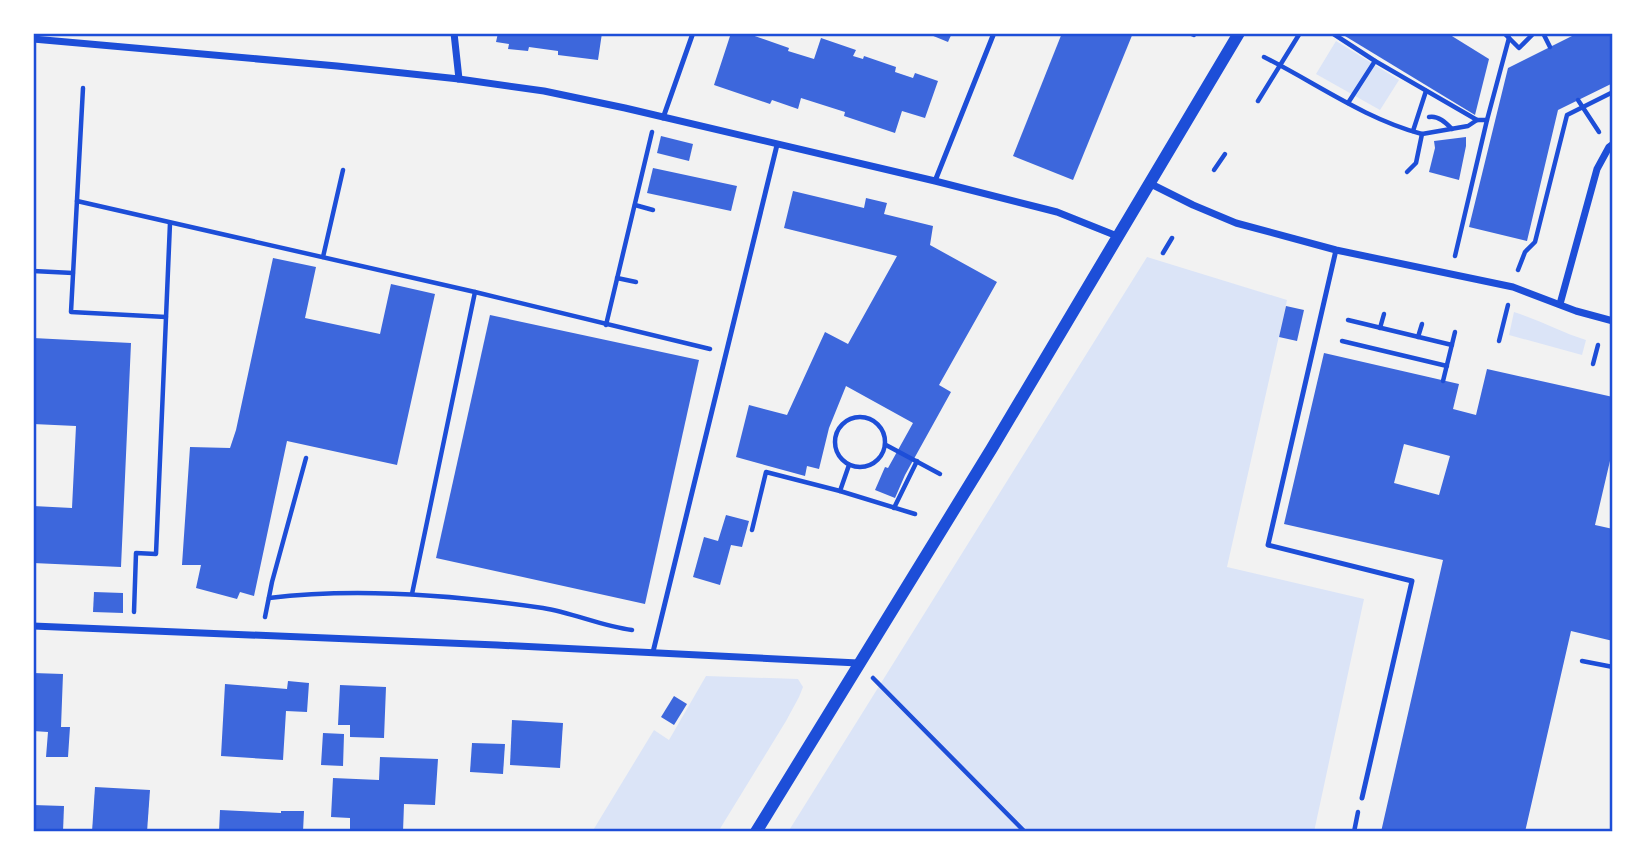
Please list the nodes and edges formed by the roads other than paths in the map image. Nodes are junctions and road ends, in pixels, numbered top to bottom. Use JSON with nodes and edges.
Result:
{"nodes":[{"id":1,"x":454,"y":33,"type":"edge"},
{"id":2,"x":693,"y":33,"type":"edge"},
{"id":3,"x":994,"y":33,"type":"edge"},
{"id":4,"x":1239,"y":33,"type":"edge"},
{"id":5,"x":33,"y":39,"type":"edge"},
{"id":6,"x":458,"y":79,"type":"junction"},
{"id":7,"x":659,"y":117,"type":"junction"},
{"id":8,"x":777,"y":145,"type":"junction"},
{"id":9,"x":1611,"y":146,"type":"edge"},
{"id":10,"x":935,"y":181,"type":"junction"},
{"id":11,"x":1148,"y":183,"type":"junction"},
{"id":12,"x":1117,"y":236,"type":"junction"},
{"id":13,"x":1336,"y":250,"type":"junction"},
{"id":14,"x":1560,"y":304,"type":"junction"},
{"id":15,"x":1613,"y":321,"type":"edge"},
{"id":16,"x":33,"y":625,"type":"edge"},
{"id":17,"x":653,"y":652,"type":"junction"},
{"id":18,"x":858,"y":663,"type":"junction"},
{"id":19,"x":1362,"y":798,"type":"dead end"},
{"id":20,"x":756,"y":832,"type":"edge"}],
"edges":[{"from":1,"to":6,"type":"street"},
{"from":2,"to":7,"type":"lane"},
{"from":3,"to":10,"type":"lane"},
{"from":4,"to":11,"type":"street"},
{"from":5,"to":6,"type":"street"},
{"from":6,"to":7,"type":"street"},
{"from":7,"to":8,"type":"street"},
{"from":8,"to":10,"type":"street"},
{"from":8,"to":17,"type":"lane"},
{"from":9,"to":14,"type":"street"},
{"from":10,"to":12,"type":"street"},
{"from":11,"to":12,"type":"street"},
{"from":11,"to":13,"type":"street"},
{"from":12,"to":18,"type":"street"},
{"from":13,"to":14,"type":"street"},
{"from":13,"to":19,"type":"lane"},
{"from":14,"to":15,"type":"street"},
{"from":16,"to":17,"type":"street"},
{"from":17,"to":18,"type":"street"},
{"from":18,"to":20,"type":"street"}]}
